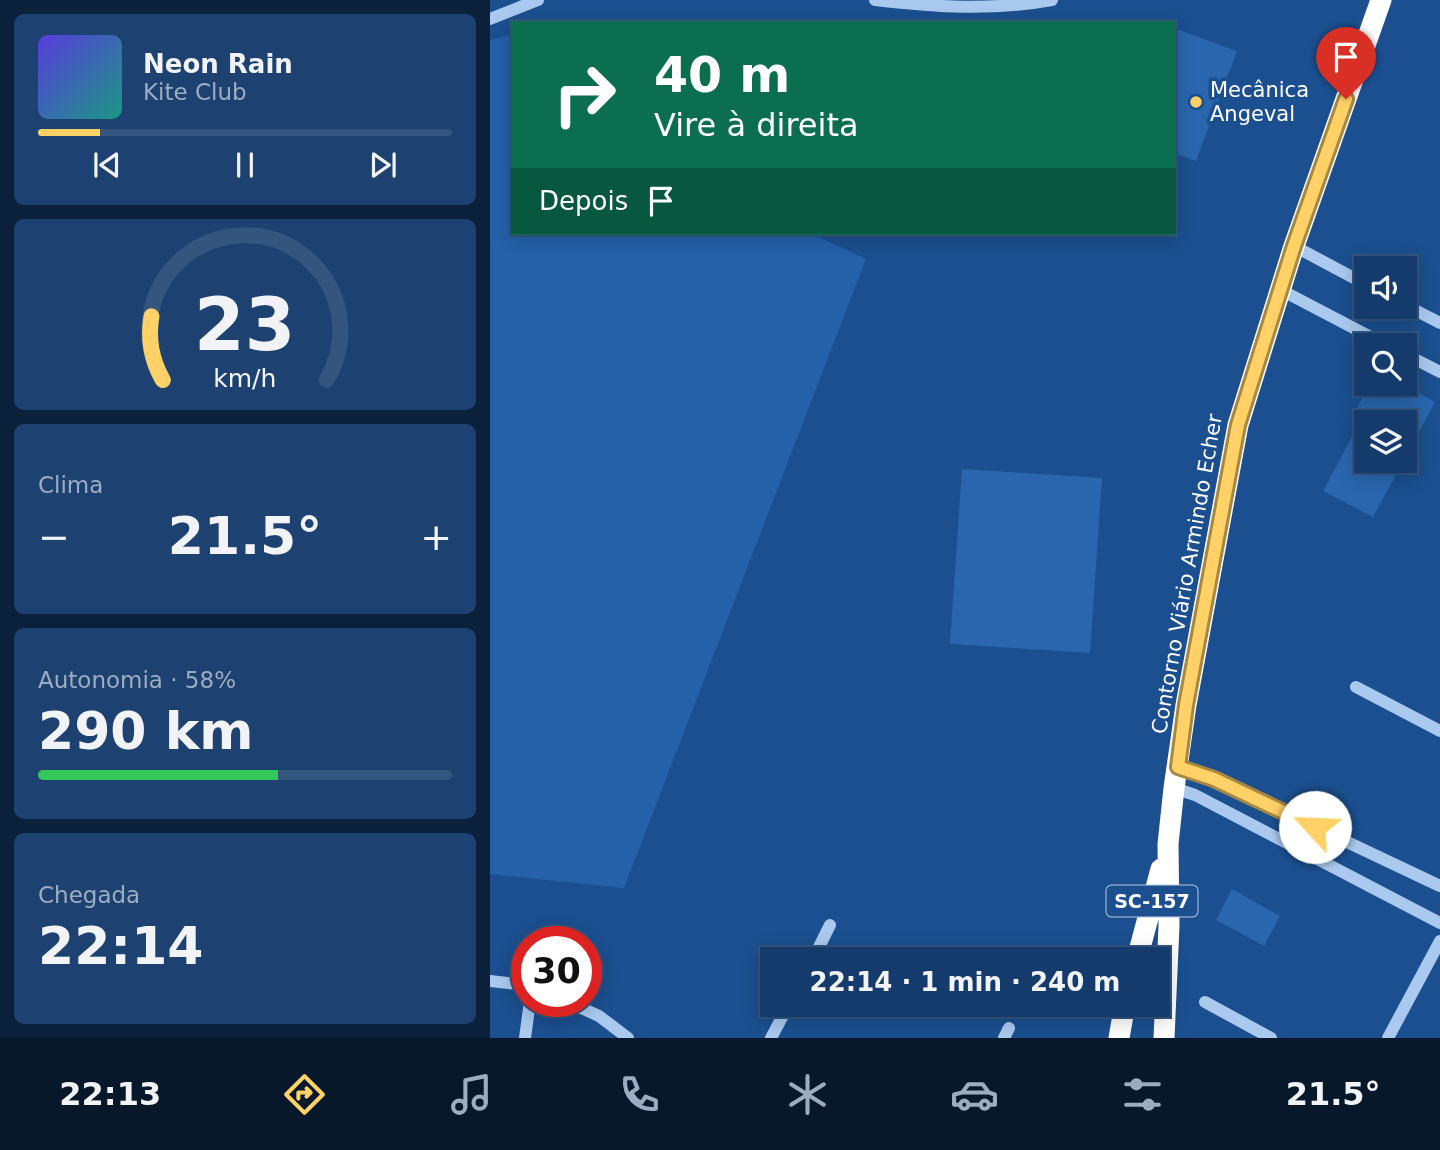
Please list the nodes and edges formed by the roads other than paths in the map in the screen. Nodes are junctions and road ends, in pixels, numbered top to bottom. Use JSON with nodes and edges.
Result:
{"nodes":[{"id":1,"x":538,"y":0,"type":"edge"},
{"id":2,"x":875,"y":0,"type":"edge"},
{"id":3,"x":1052,"y":0,"type":"edge"},
{"id":4,"x":1381,"y":0,"type":"edge"},
{"id":5,"x":490,"y":19,"type":"edge"},
{"id":6,"x":1294,"y":246,"type":"junction"},
{"id":7,"x":1354,"y":278,"type":"edge"},
{"id":8,"x":1281,"y":290,"type":"junction"},
{"id":9,"x":1417,"y":311,"type":"edge"},
{"id":10,"x":1440,"y":323,"type":"edge"},
{"id":11,"x":1363,"y":333,"type":"edge"},
{"id":12,"x":1417,"y":360,"type":"edge"},
{"id":13,"x":1440,"y":372,"type":"edge"},
{"id":14,"x":1356,"y":687,"type":"dead end"},
{"id":15,"x":1440,"y":731,"type":"edge"},
{"id":16,"x":1176,"y":778,"type":"junction"},
{"id":17,"x":1168,"y":844,"type":"junction"},
{"id":18,"x":1440,"y":886,"type":"edge"},
{"id":19,"x":1440,"y":923,"type":"edge"},
{"id":20,"x":830,"y":925,"type":"dead end"},
{"id":21,"x":1440,"y":941,"type":"edge"},
{"id":22,"x":819,"y":947,"type":"edge"},
{"id":23,"x":1140,"y":947,"type":"edge"},
{"id":24,"x":490,"y":981,"type":"edge"},
{"id":25,"x":511,"y":983,"type":"edge"},
{"id":26,"x":1205,"y":1002,"type":"dead end"},
{"id":27,"x":528,"y":1017,"type":"edge"},
{"id":28,"x":601,"y":1017,"type":"edge"},
{"id":29,"x":782,"y":1017,"type":"edge"},
{"id":30,"x":1123,"y":1017,"type":"edge"},
{"id":31,"x":525,"y":1038,"type":"edge"},
{"id":32,"x":628,"y":1038,"type":"edge"},
{"id":33,"x":771,"y":1038,"type":"edge"},
{"id":34,"x":1119,"y":1038,"type":"edge"},
{"id":35,"x":1164,"y":1038,"type":"edge"},
{"id":36,"x":1271,"y":1038,"type":"edge"},
{"id":37,"x":1388,"y":1038,"type":"edge"}],
"edges":[{"from":1,"to":5,"type":"street"},
{"from":2,"to":3,"type":"street"},
{"from":4,"to":6,"type":"highway","name":"Contorno Viário Armindo Echer","number":"SC-157"},
{"from":6,"to":7,"type":"street"},
{"from":6,"to":8,"type":"highway","name":"Contorno Viário Armindo Echer","number":"SC-157"},
{"from":8,"to":11,"type":"street"},
{"from":8,"to":16,"type":"highway","name":"Contorno Viário Armindo Echer","number":"SC-157"},
{"from":9,"to":10,"type":"street"},
{"from":12,"to":13,"type":"street"},
{"from":14,"to":15,"type":"street"},
{"from":16,"to":17,"type":"highway","name":"Contorno Viário Armindo Echer","number":"SC-157"},
{"from":16,"to":18,"type":"street"},
{"from":16,"to":19,"type":"street"},
{"from":17,"to":23,"type":"highway","name":"Contorno Viário Armindo Echer","number":"SC-157"},
{"from":17,"to":35,"type":"highway","name":"Contorno Viário Armindo Echer","number":"SC-157"},
{"from":20,"to":22,"type":"street"},
{"from":21,"to":37,"type":"street"},
{"from":24,"to":25,"type":"street"},
{"from":26,"to":36,"type":"street"},
{"from":27,"to":31,"type":"street"},
{"from":28,"to":32,"type":"street"},
{"from":29,"to":33,"type":"street"},
{"from":30,"to":34,"type":"highway"}]}
